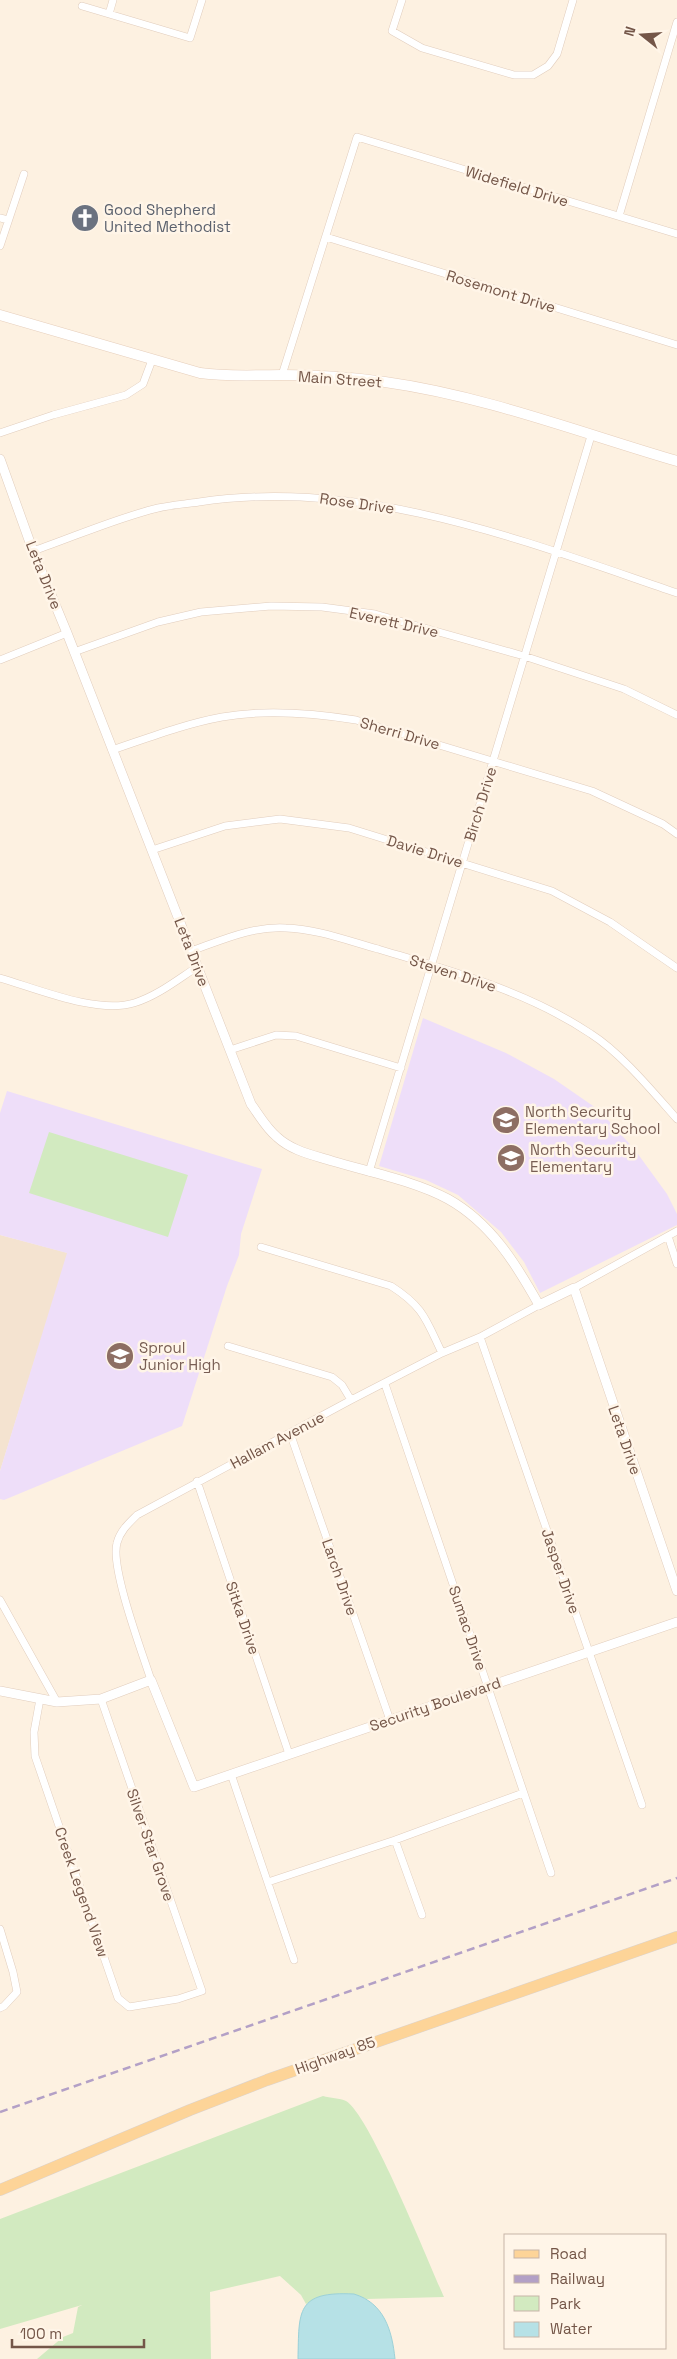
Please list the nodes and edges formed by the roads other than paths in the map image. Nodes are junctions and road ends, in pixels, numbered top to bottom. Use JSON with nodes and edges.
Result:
{"nodes":[{"id":1,"x":113,"y":0,"type":"edge"},
{"id":2,"x":202,"y":0,"type":"edge"},
{"id":3,"x":402,"y":0,"type":"edge"},
{"id":4,"x":573,"y":0,"type":"edge"},
{"id":5,"x":82,"y":6,"type":"dead end"},
{"id":6,"x":108,"y":14,"type":"junction"},
{"id":7,"x":677,"y":22,"type":"edge"},
{"id":8,"x":24,"y":174,"type":"dead end"},
{"id":9,"x":619,"y":216,"type":"junction"},
{"id":10,"x":0,"y":218,"type":"edge"},
{"id":11,"x":8,"y":220,"type":"junction"},
{"id":12,"x":677,"y":234,"type":"edge"},
{"id":13,"x":326,"y":237,"type":"junction"},
{"id":14,"x":0,"y":246,"type":"edge"},
{"id":15,"x":0,"y":314,"type":"edge"},
{"id":16,"x":677,"y":345,"type":"edge"},
{"id":17,"x":152,"y":360,"type":"junction"},
{"id":18,"x":282,"y":375,"type":"junction"},
{"id":19,"x":0,"y":433,"type":"edge"},
{"id":20,"x":591,"y":436,"type":"junction"},
{"id":21,"x":0,"y":459,"type":"edge"},
{"id":22,"x":677,"y":461,"type":"edge"},
{"id":23,"x":33,"y":551,"type":"junction"},
{"id":24,"x":555,"y":552,"type":"junction"},
{"id":25,"x":677,"y":593,"type":"edge"},
{"id":26,"x":67,"y":633,"type":"junction"},
{"id":27,"x":74,"y":652,"type":"junction"},
{"id":28,"x":524,"y":656,"type":"junction"},
{"id":29,"x":0,"y":660,"type":"edge"},
{"id":30,"x":677,"y":715,"type":"edge"},
{"id":31,"x":112,"y":750,"type":"junction"},
{"id":32,"x":494,"y":760,"type":"junction"},
{"id":33,"x":677,"y":834,"type":"edge"},
{"id":34,"x":152,"y":850,"type":"junction"},
{"id":35,"x":462,"y":862,"type":"junction"},
{"id":36,"x":191,"y":951,"type":"junction"},
{"id":37,"x":431,"y":965,"type":"junction"},
{"id":38,"x":197,"y":967,"type":"junction"},
{"id":39,"x":677,"y":968,"type":"edge"},
{"id":40,"x":0,"y":978,"type":"edge"},
{"id":41,"x":230,"y":1050,"type":"junction"},
{"id":42,"x":401,"y":1068,"type":"junction"},
{"id":43,"x":677,"y":1119,"type":"edge"},
{"id":44,"x":369,"y":1172,"type":"junction"},
{"id":45,"x":677,"y":1231,"type":"edge"},
{"id":46,"x":668,"y":1236,"type":"junction"},
{"id":47,"x":261,"y":1248,"type":"dead end"},
{"id":48,"x":677,"y":1264,"type":"edge"},
{"id":49,"x":574,"y":1288,"type":"junction"},
{"id":50,"x":538,"y":1306,"type":"junction"},
{"id":51,"x":480,"y":1337,"type":"junction"},
{"id":52,"x":228,"y":1346,"type":"dead end"},
{"id":53,"x":442,"y":1353,"type":"junction"},
{"id":54,"x":385,"y":1384,"type":"junction"},
{"id":55,"x":351,"y":1400,"type":"junction"},
{"id":56,"x":290,"y":1433,"type":"junction"},
{"id":57,"x":197,"y":1481,"type":"junction"},
{"id":58,"x":677,"y":1591,"type":"edge"},
{"id":59,"x":0,"y":1600,"type":"edge"},
{"id":60,"x":677,"y":1622,"type":"edge"},
{"id":61,"x":589,"y":1652,"type":"junction"},
{"id":62,"x":151,"y":1680,"type":"junction"},
{"id":63,"x":488,"y":1686,"type":"junction"},
{"id":64,"x":0,"y":1691,"type":"edge"},
{"id":65,"x":40,"y":1699,"type":"junction"},
{"id":66,"x":101,"y":1699,"type":"junction"},
{"id":67,"x":57,"y":1702,"type":"junction"},
{"id":68,"x":390,"y":1720,"type":"junction"},
{"id":69,"x":289,"y":1754,"type":"junction"},
{"id":70,"x":230,"y":1774,"type":"junction"},
{"id":71,"x":194,"y":1787,"type":"joint"},
{"id":72,"x":523,"y":1793,"type":"junction"},
{"id":73,"x":642,"y":1805,"type":"dead end"},
{"id":74,"x":395,"y":1840,"type":"junction"},
{"id":75,"x":551,"y":1873,"type":"dead end"},
{"id":76,"x":268,"y":1882,"type":"junction"},
{"id":77,"x":422,"y":1915,"type":"dead end"},
{"id":78,"x":0,"y":1929,"type":"edge"},
{"id":79,"x":677,"y":1937,"type":"edge"},
{"id":80,"x":294,"y":1960,"type":"dead end"},
{"id":81,"x":202,"y":1990,"type":"joint"},
{"id":82,"x":0,"y":2008,"type":"edge"},
{"id":83,"x":0,"y":2190,"type":"edge"}],
"edges":[{"from":1,"to":6,"type":"street"},
{"from":2,"to":6,"type":"street"},
{"from":3,"to":4,"type":"street"},
{"from":5,"to":6,"type":"street"},
{"from":7,"to":9,"type":"street"},
{"from":8,"to":11,"type":"street"},
{"from":9,"to":12,"type":"street","name":"Widefield Drive"},
{"from":9,"to":13,"type":"street","name":"Widefield Drive"},
{"from":10,"to":11,"type":"street"},
{"from":11,"to":14,"type":"street"},
{"from":13,"to":16,"type":"street","name":"Rosemont Drive"},
{"from":13,"to":18,"type":"street"},
{"from":15,"to":17,"type":"main road","name":"Main Street"},
{"from":17,"to":18,"type":"main road","name":"Main Street"},
{"from":17,"to":19,"type":"street"},
{"from":18,"to":20,"type":"main road","name":"Main Street"},
{"from":20,"to":22,"type":"main road","name":"Main Street"},
{"from":20,"to":24,"type":"street","name":"Birch Drive"},
{"from":21,"to":23,"type":"street","name":"Leta Drive"},
{"from":23,"to":24,"type":"street","name":"Rose Drive"},
{"from":23,"to":26,"type":"street","name":"Leta Drive"},
{"from":24,"to":25,"type":"street","name":"Rose Drive"},
{"from":24,"to":28,"type":"street","name":"Birch Drive"},
{"from":26,"to":27,"type":"street","name":"Leta Drive"},
{"from":26,"to":29,"type":"street"},
{"from":27,"to":28,"type":"street","name":"Everett Drive"},
{"from":27,"to":31,"type":"street","name":"Leta Drive"},
{"from":28,"to":30,"type":"street","name":"Everett Drive"},
{"from":28,"to":32,"type":"street","name":"Birch Drive"},
{"from":31,"to":32,"type":"street","name":"Sherri Drive"},
{"from":31,"to":34,"type":"street","name":"Leta Drive"},
{"from":32,"to":33,"type":"street","name":"Sherri Drive"},
{"from":32,"to":35,"type":"street","name":"Birch Drive"},
{"from":34,"to":35,"type":"street","name":"Davie Drive"},
{"from":34,"to":36,"type":"street","name":"Leta Drive"},
{"from":35,"to":37,"type":"street","name":"Birch Drive"},
{"from":35,"to":39,"type":"street","name":"Davie Drive"},
{"from":36,"to":37,"type":"street","name":"Steven Drive"},
{"from":36,"to":38,"type":"street","name":"Leta Drive"},
{"from":37,"to":42,"type":"street","name":"Birch Drive"},
{"from":37,"to":43,"type":"street","name":"Steven Drive"},
{"from":38,"to":40,"type":"street"},
{"from":38,"to":41,"type":"street","name":"Leta Drive"},
{"from":41,"to":42,"type":"street"},
{"from":41,"to":44,"type":"street","name":"Leta Drive"},
{"from":42,"to":44,"type":"street","name":"Birch Drive"},
{"from":44,"to":50,"type":"street","name":"Leta Drive"},
{"from":45,"to":46,"type":"street","name":"Hallam Avenue"},
{"from":46,"to":48,"type":"street"},
{"from":46,"to":49,"type":"street","name":"Hallam Avenue"},
{"from":47,"to":53,"type":"street"},
{"from":49,"to":50,"type":"street","name":"Hallam Avenue"},
{"from":49,"to":58,"type":"street","name":"Leta Drive"},
{"from":50,"to":51,"type":"street","name":"Hallam Avenue"},
{"from":51,"to":53,"type":"street","name":"Hallam Avenue"},
{"from":51,"to":61,"type":"street","name":"Jasper Drive"},
{"from":52,"to":55,"type":"street"},
{"from":53,"to":54,"type":"street","name":"Hallam Avenue"},
{"from":54,"to":55,"type":"street","name":"Hallam Avenue"},
{"from":54,"to":63,"type":"street","name":"Sumac Drive"},
{"from":55,"to":56,"type":"street","name":"Hallam Avenue"},
{"from":56,"to":57,"type":"street","name":"Hallam Avenue"},
{"from":56,"to":68,"type":"street","name":"Larch Drive"},
{"from":57,"to":62,"type":"street","name":"Hallam Avenue"},
{"from":57,"to":69,"type":"street","name":"Sitka Drive"},
{"from":59,"to":67,"type":"street"},
{"from":60,"to":61,"type":"street","name":"Security Boulevard"},
{"from":61,"to":63,"type":"street","name":"Security Boulevard"},
{"from":61,"to":73,"type":"street","name":"Jasper Drive"},
{"from":62,"to":66,"type":"street"},
{"from":62,"to":71,"type":"street","name":"Hallam Avenue"},
{"from":63,"to":68,"type":"street","name":"Security Boulevard"},
{"from":63,"to":72,"type":"street","name":"Sumac Drive"},
{"from":64,"to":65,"type":"street"},
{"from":65,"to":67,"type":"street"},
{"from":65,"to":81,"type":"street","name":"Creek Legend View"},
{"from":66,"to":67,"type":"street"},
{"from":66,"to":81,"type":"street","name":"Silver Star Grove"},
{"from":68,"to":69,"type":"street","name":"Security Boulevard"},
{"from":69,"to":70,"type":"street","name":"Security Boulevard"},
{"from":70,"to":71,"type":"street","name":"Security Boulevard"},
{"from":70,"to":76,"type":"street"},
{"from":72,"to":74,"type":"street"},
{"from":72,"to":75,"type":"street","name":"Sumac Drive"},
{"from":74,"to":76,"type":"street"},
{"from":74,"to":77,"type":"street"},
{"from":76,"to":80,"type":"street"},
{"from":78,"to":82,"type":"street"},
{"from":79,"to":83,"type":"main road","name":"Highway 85"}]}
